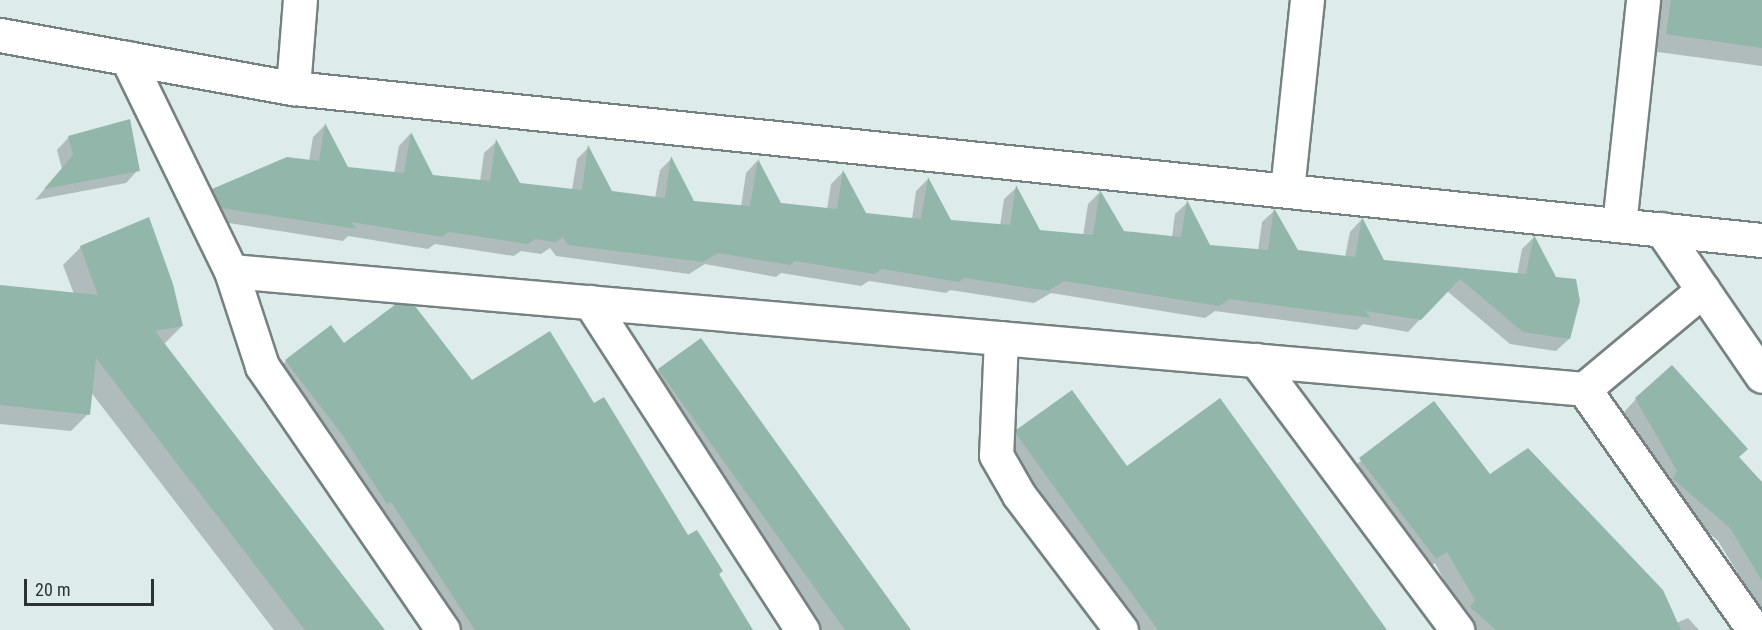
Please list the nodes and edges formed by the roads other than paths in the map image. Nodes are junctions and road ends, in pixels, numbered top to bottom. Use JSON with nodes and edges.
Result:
{"nodes":[{"id":1,"x":300,"y":0,"type":"edge"},
{"id":2,"x":1306,"y":0,"type":"edge"},
{"id":3,"x":1642,"y":0,"type":"edge"},
{"id":4,"x":0,"y":35,"type":"edge"},
{"id":5,"x":128,"y":58,"type":"junction"},
{"id":6,"x":293,"y":88,"type":"junction"},
{"id":7,"x":1287,"y":190,"type":"junction"},
{"id":8,"x":1619,"y":225,"type":"junction"},
{"id":9,"x":1660,"y":229,"type":"junction"},
{"id":10,"x":1762,"y":240,"type":"edge"},
{"id":11,"x":231,"y":271,"type":"junction"},
{"id":12,"x":1702,"y":290,"type":"junction"},
{"id":13,"x":590,"y":302,"type":"junction"},
{"id":14,"x":1001,"y":338,"type":"junction"},
{"id":15,"x":1256,"y":360,"type":"junction"},
{"id":16,"x":1762,"y":376,"type":"edge"},
{"id":17,"x":1584,"y":389,"type":"junction"},
{"id":18,"x":443,"y":630,"type":"edge"},
{"id":19,"x":802,"y":630,"type":"edge"},
{"id":20,"x":1121,"y":630,"type":"edge"},
{"id":21,"x":1457,"y":630,"type":"edge"},
{"id":22,"x":1754,"y":630,"type":"edge"}],
"edges":[{"from":1,"to":6,"type":"street"},
{"from":2,"to":7,"type":"street"},
{"from":3,"to":8,"type":"street"},
{"from":4,"to":5,"type":"street"},
{"from":5,"to":6,"type":"street"},
{"from":5,"to":11,"type":"street"},
{"from":6,"to":7,"type":"street"},
{"from":7,"to":8,"type":"street"},
{"from":8,"to":9,"type":"street"},
{"from":9,"to":10,"type":"street"},
{"from":9,"to":12,"type":"street"},
{"from":11,"to":13,"type":"street"},
{"from":11,"to":18,"type":"street"},
{"from":12,"to":16,"type":"street"},
{"from":12,"to":17,"type":"street"},
{"from":13,"to":14,"type":"street"},
{"from":13,"to":19,"type":"street"},
{"from":14,"to":15,"type":"street"},
{"from":14,"to":20,"type":"street"},
{"from":15,"to":17,"type":"street"},
{"from":15,"to":21,"type":"street"},
{"from":17,"to":22,"type":"street"}]}
